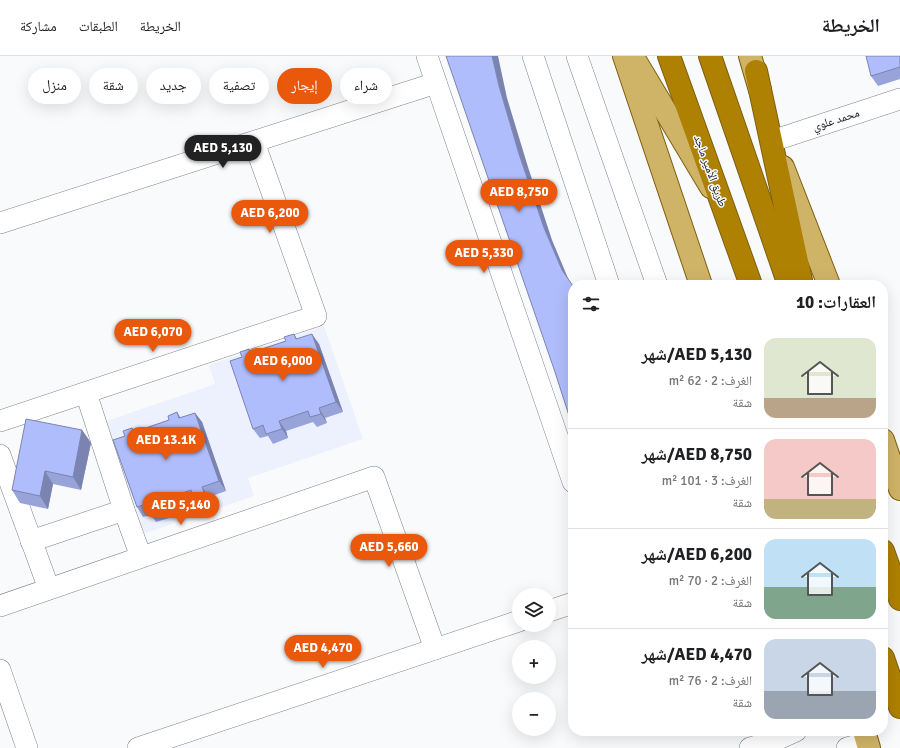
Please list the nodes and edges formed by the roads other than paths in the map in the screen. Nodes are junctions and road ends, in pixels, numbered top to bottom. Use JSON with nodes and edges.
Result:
{"nodes":[{"id":1,"x":427,"y":56,"type":"edge"},
{"id":2,"x":533,"y":56,"type":"edge"},
{"id":3,"x":577,"y":56,"type":"edge"},
{"id":4,"x":624,"y":56,"type":"edge"},
{"id":5,"x":632,"y":56,"type":"edge"},
{"id":6,"x":669,"y":56,"type":"edge"},
{"id":7,"x":710,"y":56,"type":"edge"},
{"id":8,"x":753,"y":63,"type":"edge"},
{"id":9,"x":436,"y":83,"type":"junction"},
{"id":10,"x":900,"y":99,"type":"edge"},
{"id":11,"x":772,"y":141,"type":"junction"},
{"id":12,"x":254,"y":142,"type":"junction"},
{"id":13,"x":724,"y":209,"type":"junction"},
{"id":14,"x":0,"y":223,"type":"edge"},
{"id":15,"x":607,"y":280,"type":"edge"},
{"id":16,"x":655,"y":280,"type":"edge"},
{"id":17,"x":699,"y":280,"type":"edge"},
{"id":18,"x":749,"y":280,"type":"edge"},
{"id":19,"x":787,"y":280,"type":"edge"},
{"id":20,"x":801,"y":280,"type":"edge"},
{"id":21,"x":827,"y":280,"type":"edge"},
{"id":22,"x":86,"y":393,"type":"junction"},
{"id":23,"x":0,"y":422,"type":"edge"},
{"id":24,"x":888,"y":454,"type":"edge"},
{"id":25,"x":0,"y":455,"type":"edge"},
{"id":26,"x":568,"y":467,"type":"edge"},
{"id":27,"x":900,"y":489,"type":"edge"},
{"id":28,"x":124,"y":510,"type":"junction"},
{"id":29,"x":31,"y":541,"type":"junction"},
{"id":30,"x":141,"y":557,"type":"junction"},
{"id":31,"x":888,"y":565,"type":"edge"},
{"id":32,"x":49,"y":589,"type":"junction"},
{"id":33,"x":900,"y":599,"type":"edge"},
{"id":34,"x":568,"y":605,"type":"edge"},
{"id":35,"x":0,"y":606,"type":"edge"},
{"id":36,"x":556,"y":609,"type":"edge"},
{"id":37,"x":512,"y":623,"type":"edge"},
{"id":38,"x":435,"y":649,"type":"junction"},
{"id":39,"x":0,"y":670,"type":"edge"},
{"id":40,"x":888,"y":672,"type":"edge"},
{"id":41,"x":900,"y":707,"type":"edge"},
{"id":42,"x":789,"y":736,"type":"edge"},
{"id":43,"x":777,"y":745,"type":"edge"},
{"id":44,"x":27,"y":748,"type":"edge"},
{"id":45,"x":138,"y":748,"type":"edge"},
{"id":46,"x":750,"y":748,"type":"edge"}],
"edges":[{"from":1,"to":9,"type":"street"},
{"from":2,"to":15,"type":"street"},
{"from":3,"to":16,"type":"street"},
{"from":4,"to":17,"type":"main road"},
{"from":5,"to":13,"type":"main road"},
{"from":6,"to":13,"type":"highway","name":"طريق الأمير ماجد"},
{"from":7,"to":19,"type":"highway"},
{"from":8,"to":11,"type":"main road"},
{"from":8,"to":20,"type":"highway"},
{"from":9,"to":12,"type":"street"},
{"from":9,"to":26,"type":"street"},
{"from":10,"to":11,"type":"street","name":"محمد علوي"},
{"from":11,"to":21,"type":"main road"},
{"from":12,"to":14,"type":"street"},
{"from":12,"to":22,"type":"street"},
{"from":13,"to":18,"type":"highway","name":"طريق الأمير ماجد"},
{"from":22,"to":23,"type":"street"},
{"from":22,"to":28,"type":"street"},
{"from":24,"to":27,"type":"main road"},
{"from":25,"to":29,"type":"street"},
{"from":28,"to":29,"type":"street"},
{"from":28,"to":30,"type":"street"},
{"from":29,"to":32,"type":"street"},
{"from":30,"to":32,"type":"street"},
{"from":30,"to":38,"type":"street"},
{"from":31,"to":33,"type":"highway"},
{"from":32,"to":35,"type":"street"},
{"from":34,"to":36,"type":"street"},
{"from":37,"to":38,"type":"street"},
{"from":38,"to":45,"type":"street"},
{"from":39,"to":44,"type":"street"},
{"from":40,"to":41,"type":"highway"},
{"from":42,"to":43,"type":"street"},
{"from":43,"to":46,"type":"street"}]}
